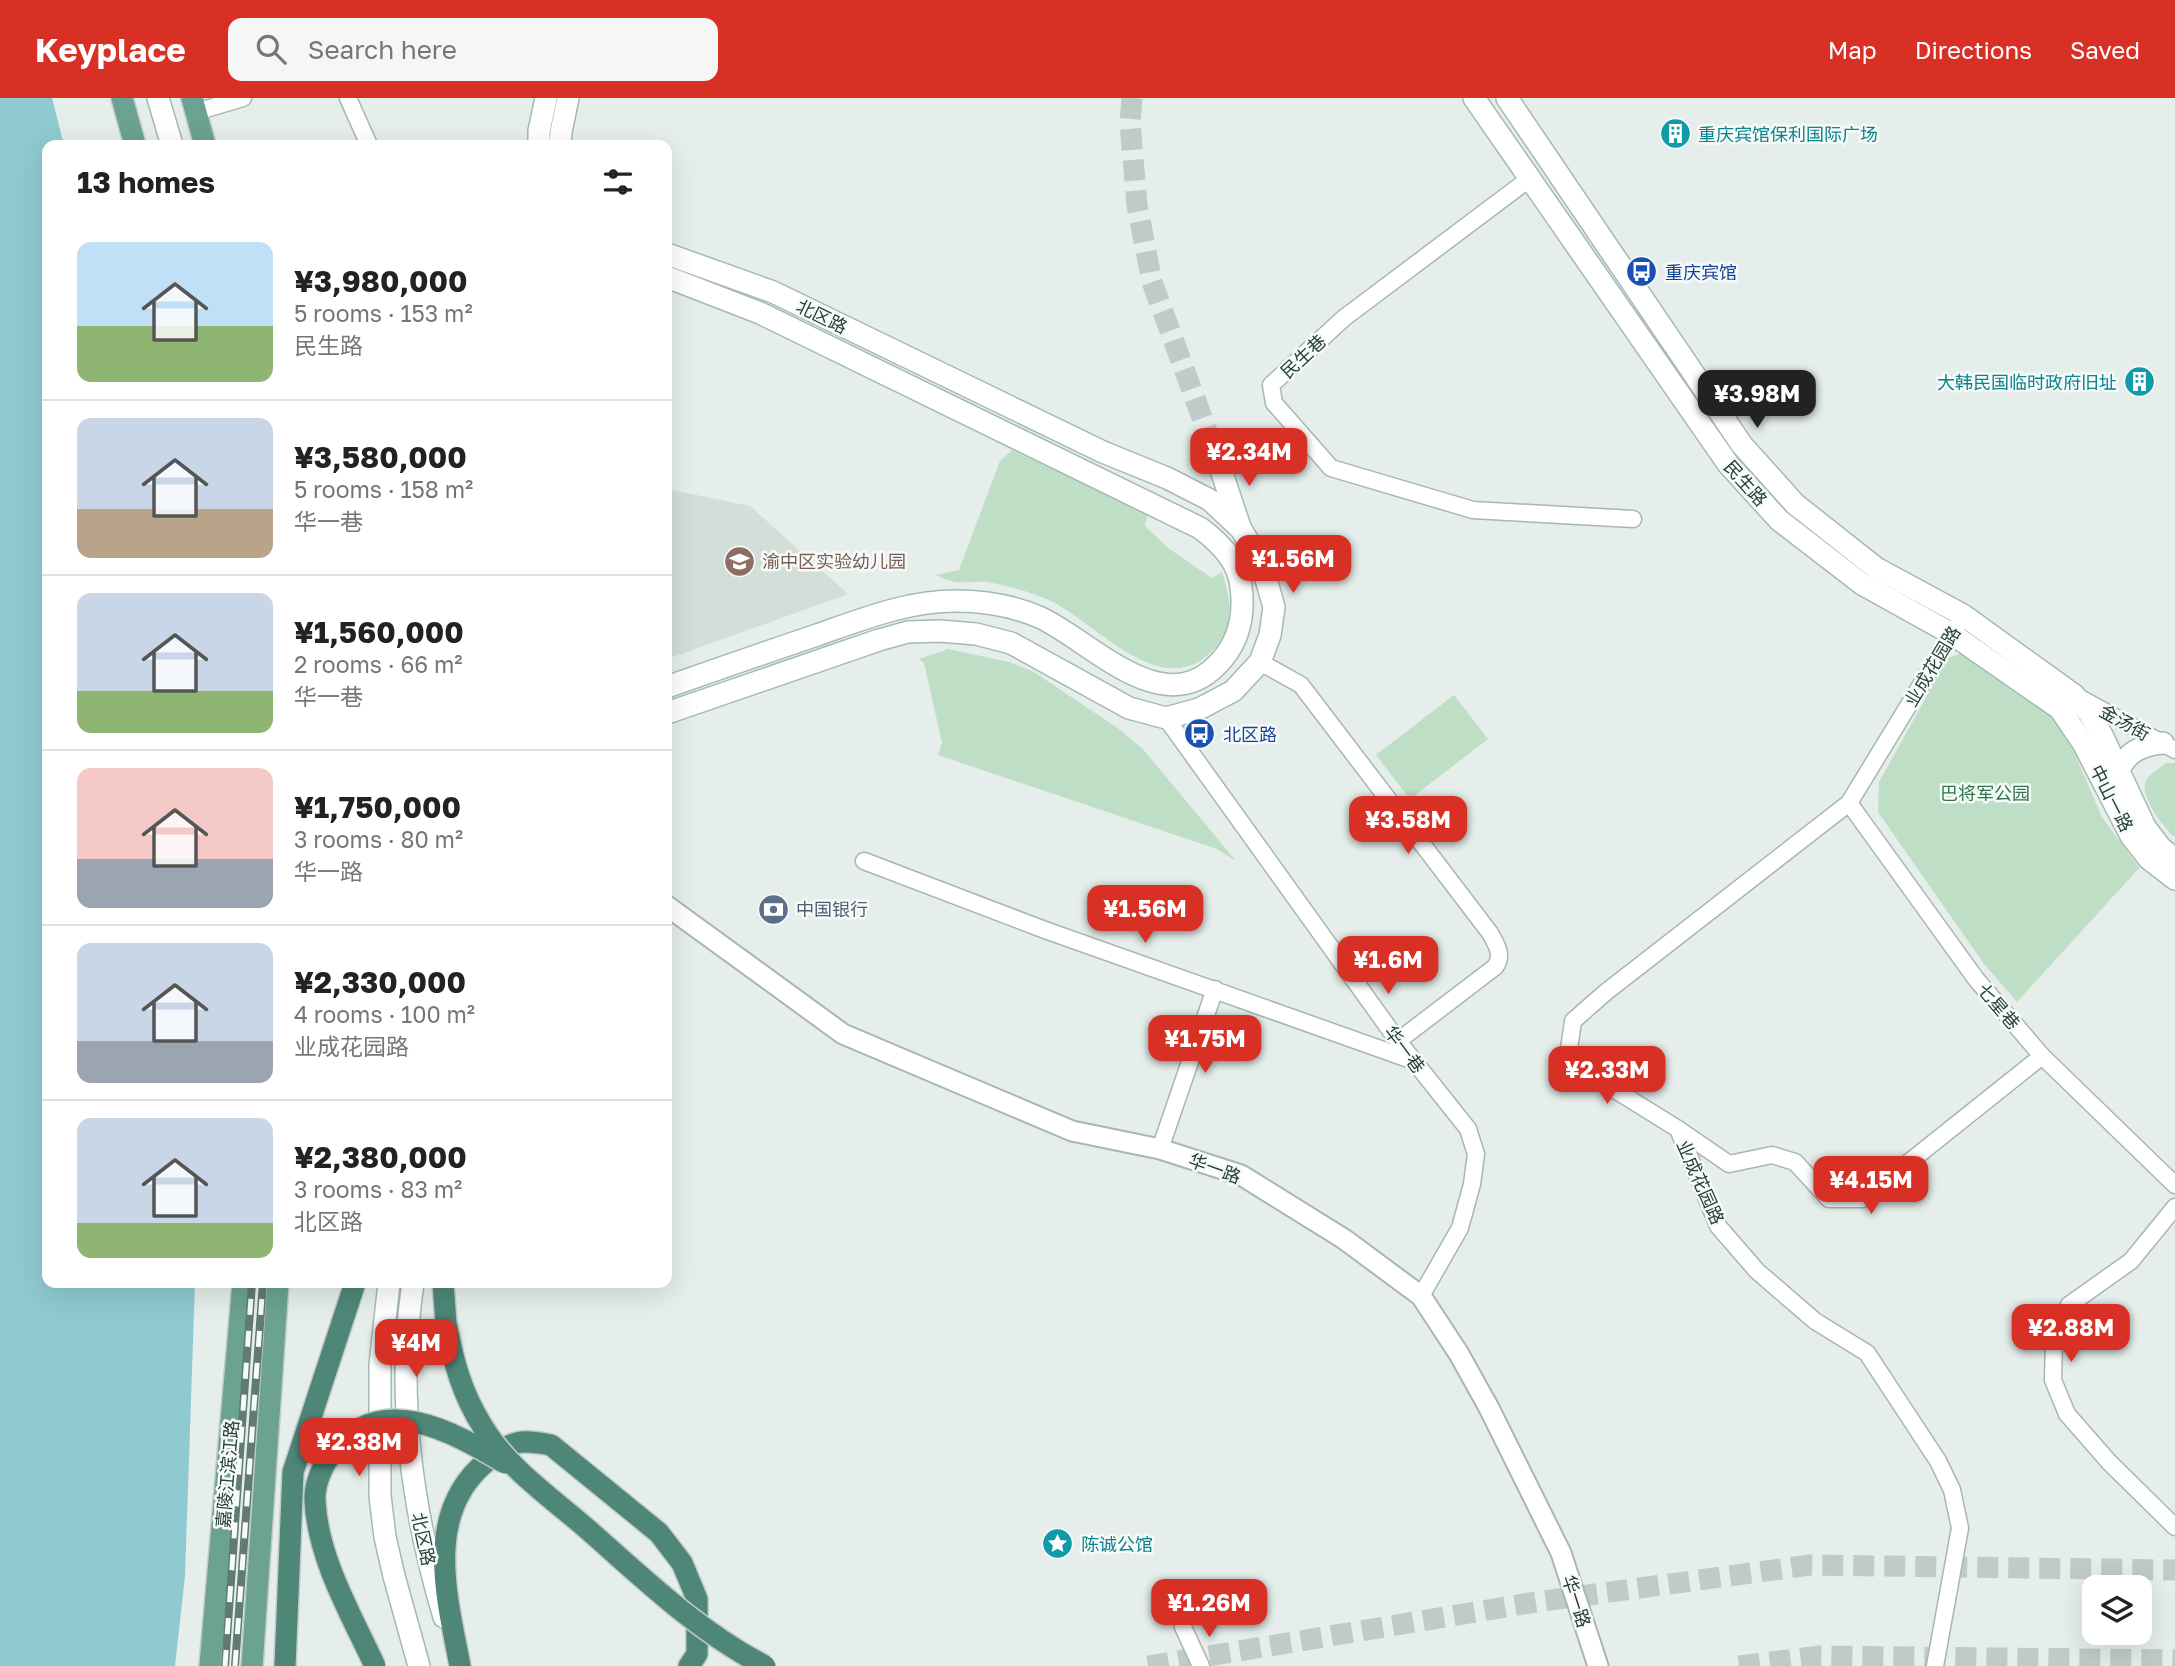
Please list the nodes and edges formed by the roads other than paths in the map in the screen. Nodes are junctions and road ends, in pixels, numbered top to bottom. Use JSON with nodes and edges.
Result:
{"nodes":[{"id":1,"x":122,"y":98,"type":"edge"},
{"id":2,"x":158,"y":98,"type":"edge"},
{"id":3,"x":243,"y":98,"type":"edge"},
{"id":4,"x":348,"y":98,"type":"edge"},
{"id":5,"x":545,"y":98,"type":"edge"},
{"id":6,"x":568,"y":98,"type":"edge"},
{"id":7,"x":1474,"y":98,"type":"edge"},
{"id":8,"x":1507,"y":98,"type":"edge"},
{"id":9,"x":194,"y":105,"type":"edge"},
{"id":10,"x":134,"y":140,"type":"edge"},
{"id":11,"x":171,"y":140,"type":"edge"},
{"id":12,"x":204,"y":140,"type":"edge"},
{"id":13,"x":367,"y":140,"type":"edge"},
{"id":14,"x":539,"y":140,"type":"edge"},
{"id":15,"x":560,"y":140,"type":"edge"},
{"id":16,"x":1529,"y":179,"type":"junction"},
{"id":17,"x":672,"y":256,"type":"edge"},
{"id":18,"x":672,"y":279,"type":"edge"},
{"id":19,"x":1218,"y":461,"type":"tunnel mouth"},
{"id":20,"x":1210,"y":500,"type":"junction"},
{"id":21,"x":1633,"y":519,"type":"dead end"},
{"id":22,"x":1200,"y":528,"type":"junction"},
{"id":23,"x":1241,"y":529,"type":"junction"},
{"id":24,"x":1963,"y":615,"type":"junction"},
{"id":25,"x":1952,"y":634,"type":"junction"},
{"id":26,"x":1259,"y":662,"type":"junction"},
{"id":27,"x":672,"y":685,"type":"edge"},
{"id":28,"x":2067,"y":702,"type":"junction"},
{"id":29,"x":672,"y":711,"type":"edge"},
{"id":30,"x":1166,"y":718,"type":"junction"},
{"id":31,"x":2171,"y":749,"type":"edge"},
{"id":32,"x":2118,"y":770,"type":"junction"},
{"id":33,"x":1849,"y":803,"type":"junction"},
{"id":34,"x":2124,"y":805,"type":"junction"},
{"id":35,"x":2175,"y":859,"type":"edge"},
{"id":36,"x":864,"y":861,"type":"dead end"},
{"id":37,"x":2175,"y":879,"type":"edge"},
{"id":38,"x":672,"y":910,"type":"edge"},
{"id":39,"x":1215,"y":989,"type":"junction"},
{"id":40,"x":1398,"y":1041,"type":"junction"},
{"id":41,"x":2042,"y":1056,"type":"junction"},
{"id":42,"x":1414,"y":1061,"type":"junction"},
{"id":43,"x":1678,"y":1129,"type":"junction"},
{"id":44,"x":1160,"y":1149,"type":"junction"},
{"id":45,"x":2175,"y":1185,"type":"edge"},
{"id":46,"x":2175,"y":1207,"type":"edge"},
{"id":47,"x":243,"y":1288,"type":"edge"},
{"id":48,"x":278,"y":1288,"type":"edge"},
{"id":49,"x":353,"y":1288,"type":"edge"},
{"id":50,"x":388,"y":1288,"type":"edge"},
{"id":51,"x":412,"y":1288,"type":"edge"},
{"id":52,"x":443,"y":1288,"type":"edge"},
{"id":53,"x":1421,"y":1296,"type":"junction"},
{"id":54,"x":379,"y":1413,"type":"junction"},
{"id":55,"x":410,"y":1452,"type":"junction"},
{"id":56,"x":519,"y":1471,"type":"junction"},
{"id":57,"x":2175,"y":1527,"type":"edge"},
{"id":58,"x":1183,"y":1627,"type":"dead end"},
{"id":59,"x":210,"y":1666,"type":"edge"},
{"id":60,"x":252,"y":1666,"type":"edge"},
{"id":61,"x":285,"y":1666,"type":"edge"},
{"id":62,"x":375,"y":1666,"type":"edge"},
{"id":63,"x":419,"y":1666,"type":"edge"},
{"id":64,"x":459,"y":1666,"type":"edge"},
{"id":65,"x":689,"y":1666,"type":"edge"},
{"id":66,"x":765,"y":1666,"type":"edge"},
{"id":67,"x":1201,"y":1666,"type":"edge"},
{"id":68,"x":1598,"y":1666,"type":"edge"},
{"id":69,"x":1935,"y":1666,"type":"edge"}],
"edges":[{"from":1,"to":10,"type":"main road"},
{"from":2,"to":11,"type":"main road"},
{"from":3,"to":9,"type":"street"},
{"from":4,"to":13,"type":"street"},
{"from":5,"to":14,"type":"main road"},
{"from":6,"to":15,"type":"main road"},
{"from":7,"to":16,"type":"main road","name":"民生路"},
{"from":8,"to":24,"type":"main road","name":"民生路"},
{"from":9,"to":12,"type":"main road"},
{"from":16,"to":21,"type":"street","name":"民生巷"},
{"from":16,"to":25,"type":"main road","name":"民生路"},
{"from":17,"to":20,"type":"main road","name":"北区路"},
{"from":18,"to":22,"type":"main road","name":"北区路"},
{"from":19,"to":23,"type":"main road"},
{"from":20,"to":22,"type":"main road"},
{"from":20,"to":23,"type":"main road","name":"北区路"},
{"from":22,"to":27,"type":"main road","name":"北区路"},
{"from":23,"to":26,"type":"main road","name":"北区路"},
{"from":24,"to":25,"type":"street","name":"业成花园路"},
{"from":24,"to":28,"type":"main road","name":"民生路"},
{"from":25,"to":28,"type":"main road","name":"民生路"},
{"from":25,"to":33,"type":"street","name":"业成花园路"},
{"from":26,"to":30,"type":"main road","name":"北区路"},
{"from":26,"to":40,"type":"street"},
{"from":28,"to":31,"type":"street","name":"金汤街"},
{"from":28,"to":32,"type":"main road","name":"中山一路"},
{"from":28,"to":34,"type":"main road","name":"中山一路"},
{"from":29,"to":30,"type":"main road"},
{"from":30,"to":40,"type":"street","name":"华一巷"},
{"from":31,"to":32,"type":"main road"},
{"from":31,"to":34,"type":"main road"},
{"from":32,"to":34,"type":"main road"},
{"from":33,"to":41,"type":"street","name":"七星巷"},
{"from":33,"to":43,"type":"street","name":"业成花园路"},
{"from":34,"to":35,"type":"main road","name":"中山一路"},
{"from":34,"to":37,"type":"main road","name":"中山一路"},
{"from":36,"to":39,"type":"street"},
{"from":38,"to":44,"type":"street","name":"华一路"},
{"from":39,"to":42,"type":"street"},
{"from":39,"to":44,"type":"street"},
{"from":40,"to":42,"type":"street","name":"华一巷"},
{"from":41,"to":43,"type":"street"},
{"from":41,"to":45,"type":"street","name":"七星巷"},
{"from":42,"to":53,"type":"street","name":"华一巷"},
{"from":43,"to":69,"type":"street","name":"业成花园路"},
{"from":44,"to":53,"type":"street","name":"华一路"},
{"from":46,"to":57,"type":"street"},
{"from":47,"to":59,"type":"main road","name":"嘉陵江滨江路"},
{"from":48,"to":60,"type":"main road","name":"嘉陵江滨江路"},
{"from":49,"to":61,"type":"highway"},
{"from":50,"to":54,"type":"main road","name":"北区路"},
{"from":51,"to":55,"type":"main road","name":"北区路"},
{"from":52,"to":56,"type":"highway","bridge":true},
{"from":53,"to":68,"type":"street","name":"华一路"},
{"from":54,"to":55,"type":"main road"},
{"from":54,"to":63,"type":"main road","name":"北区路"},
{"from":55,"to":64,"type":"main road","name":"北区路"},
{"from":56,"to":62,"type":"highway","bridge":true},
{"from":56,"to":66,"type":"highway","bridge":true},
{"from":58,"to":67,"type":"street"},
{"from":64,"to":65,"type":"highway"}]}
